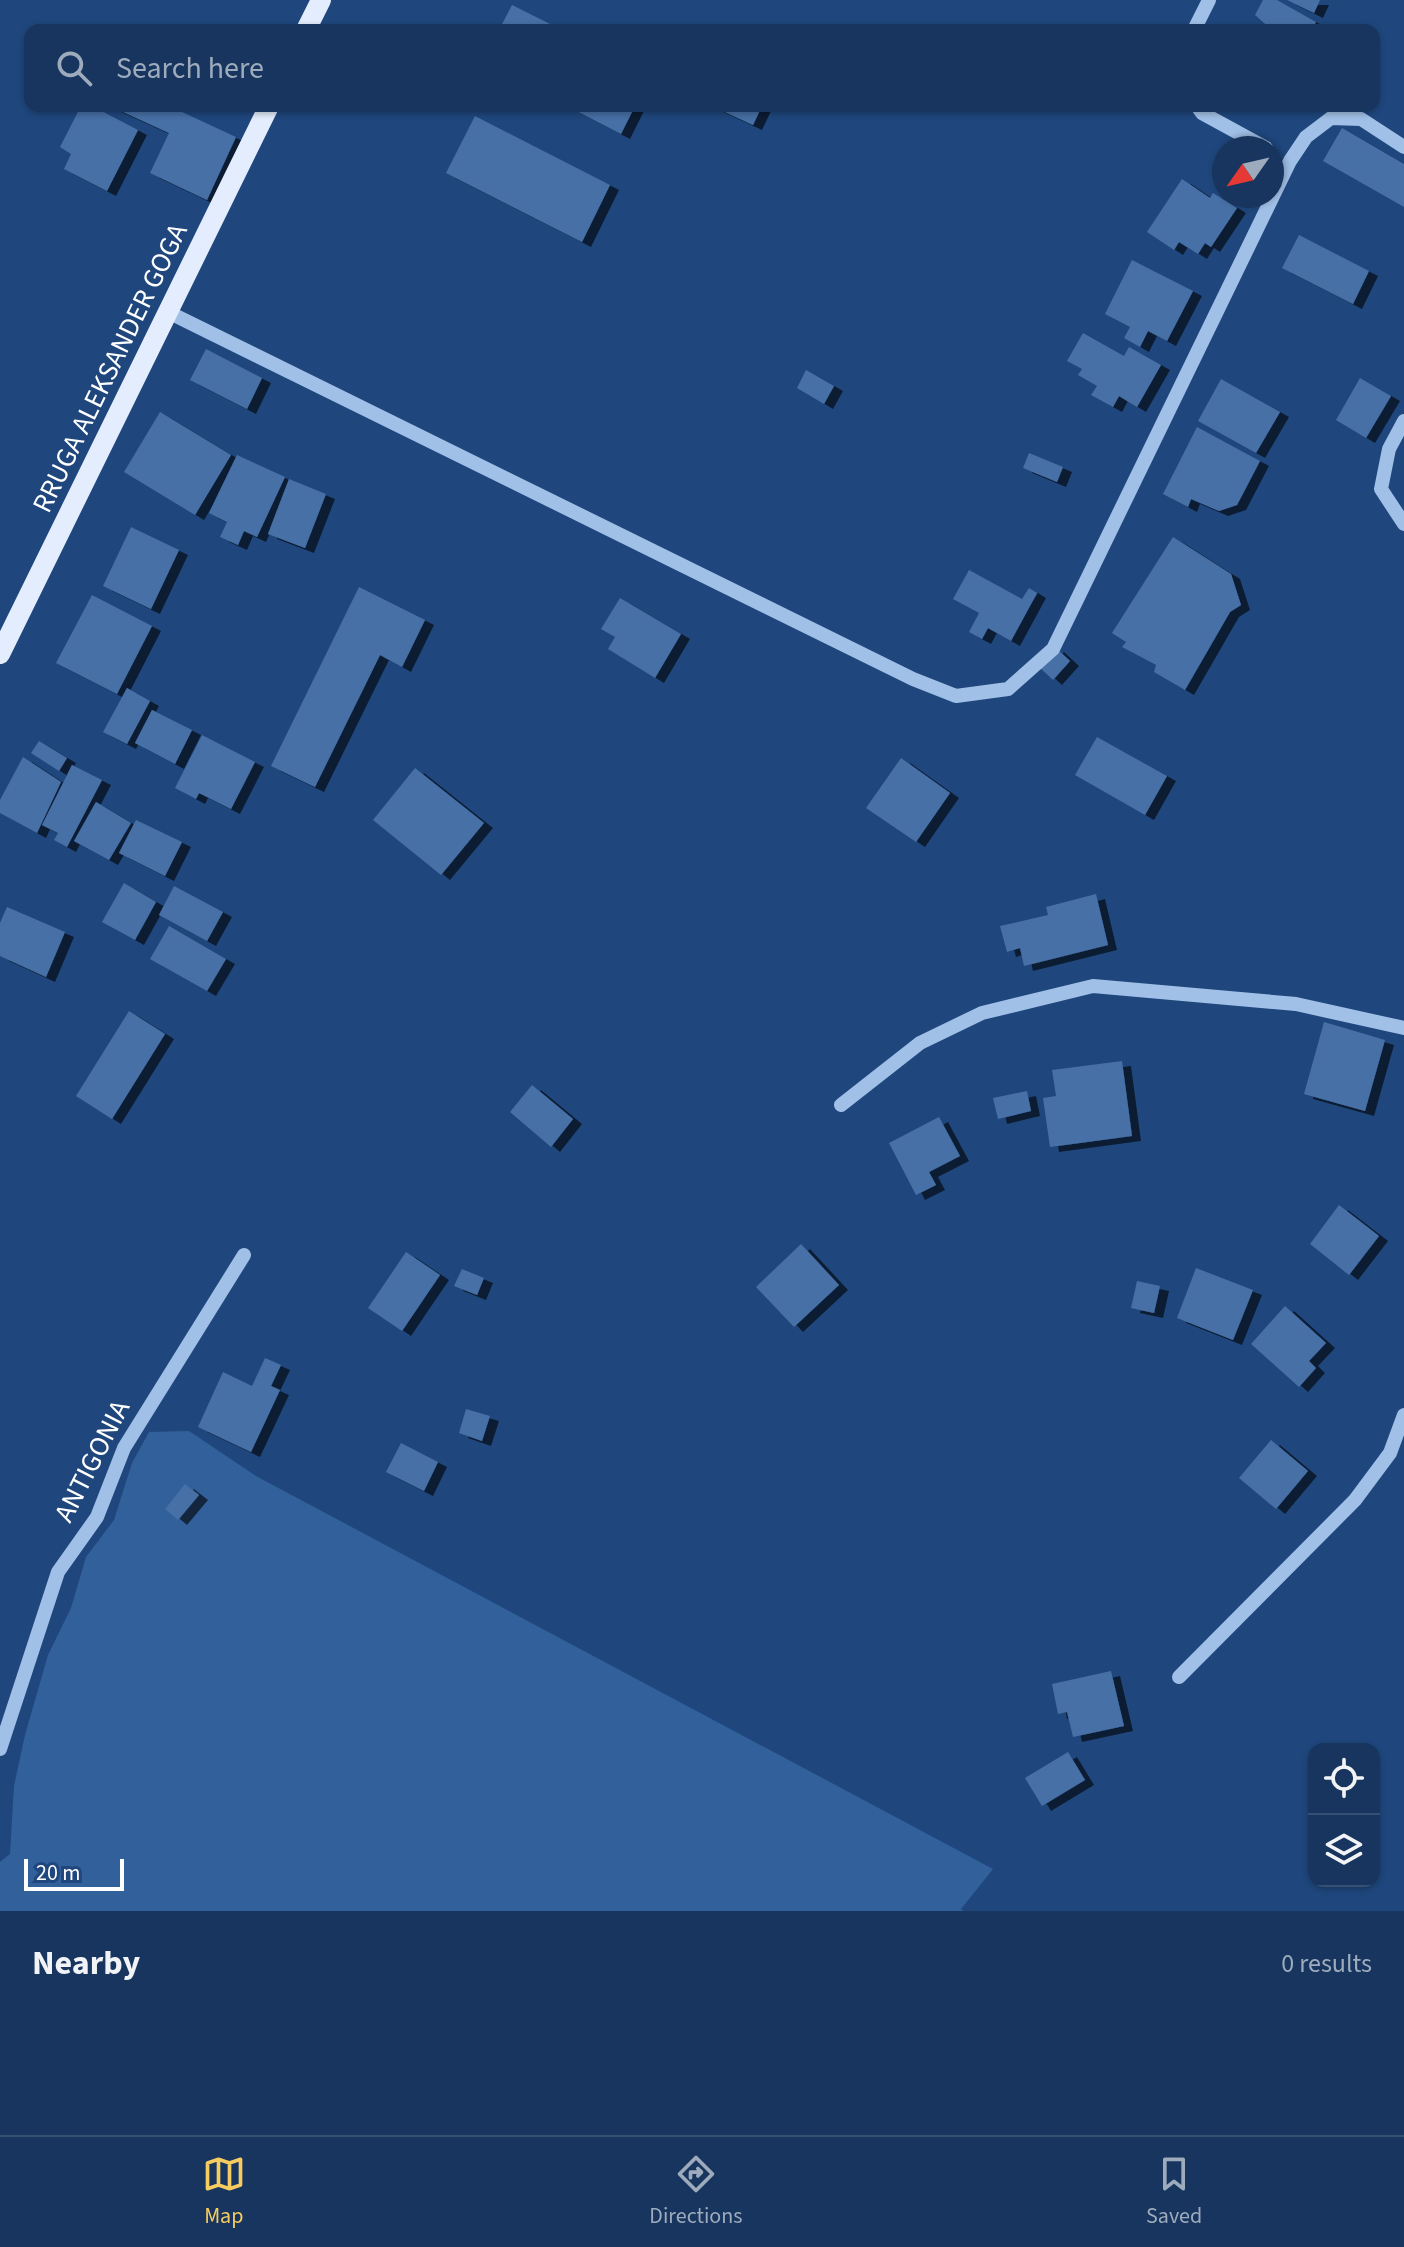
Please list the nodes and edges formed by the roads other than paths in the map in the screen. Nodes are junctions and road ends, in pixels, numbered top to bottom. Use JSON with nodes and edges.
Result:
{"nodes":[{"id":1,"x":321,"y":0,"type":"edge"},
{"id":2,"x":1209,"y":0,"type":"edge"},
{"id":3,"x":309,"y":24,"type":"edge"},
{"id":4,"x":1197,"y":24,"type":"edge"},
{"id":5,"x":266,"y":112,"type":"edge"},
{"id":6,"x":1201,"y":112,"type":"edge"},
{"id":7,"x":1244,"y":136,"type":"edge"},
{"id":8,"x":1404,"y":147,"type":"edge"},
{"id":9,"x":1284,"y":158,"type":"edge"},
{"id":10,"x":1290,"y":161,"type":"junction"},
{"id":11,"x":168,"y":312,"type":"junction"},
{"id":12,"x":1404,"y":421,"type":"edge"},
{"id":13,"x":1404,"y":524,"type":"edge"},
{"id":14,"x":0,"y":654,"type":"edge"},
{"id":15,"x":1404,"y":1028,"type":"edge"},
{"id":16,"x":841,"y":1105,"type":"dead end"},
{"id":17,"x":244,"y":1255,"type":"dead end"},
{"id":18,"x":1404,"y":1415,"type":"edge"},
{"id":19,"x":1179,"y":1677,"type":"dead end"},
{"id":20,"x":0,"y":1749,"type":"edge"}],
"edges":[{"from":1,"to":3,"type":"main road"},
{"from":2,"to":4,"type":"street"},
{"from":5,"to":11,"type":"main road","name":"RRUGA ALEKSANDER GOGA"},
{"from":6,"to":7,"type":"street"},
{"from":8,"to":10,"type":"street"},
{"from":9,"to":10,"type":"street"},
{"from":10,"to":11,"type":"street"},
{"from":11,"to":14,"type":"main road","name":"RRUGA ALEKSANDER GOGA"},
{"from":12,"to":13,"type":"street"},
{"from":15,"to":16,"type":"street"},
{"from":17,"to":20,"type":"street","name":"ANTIGONIA"},
{"from":18,"to":19,"type":"street"}]}
